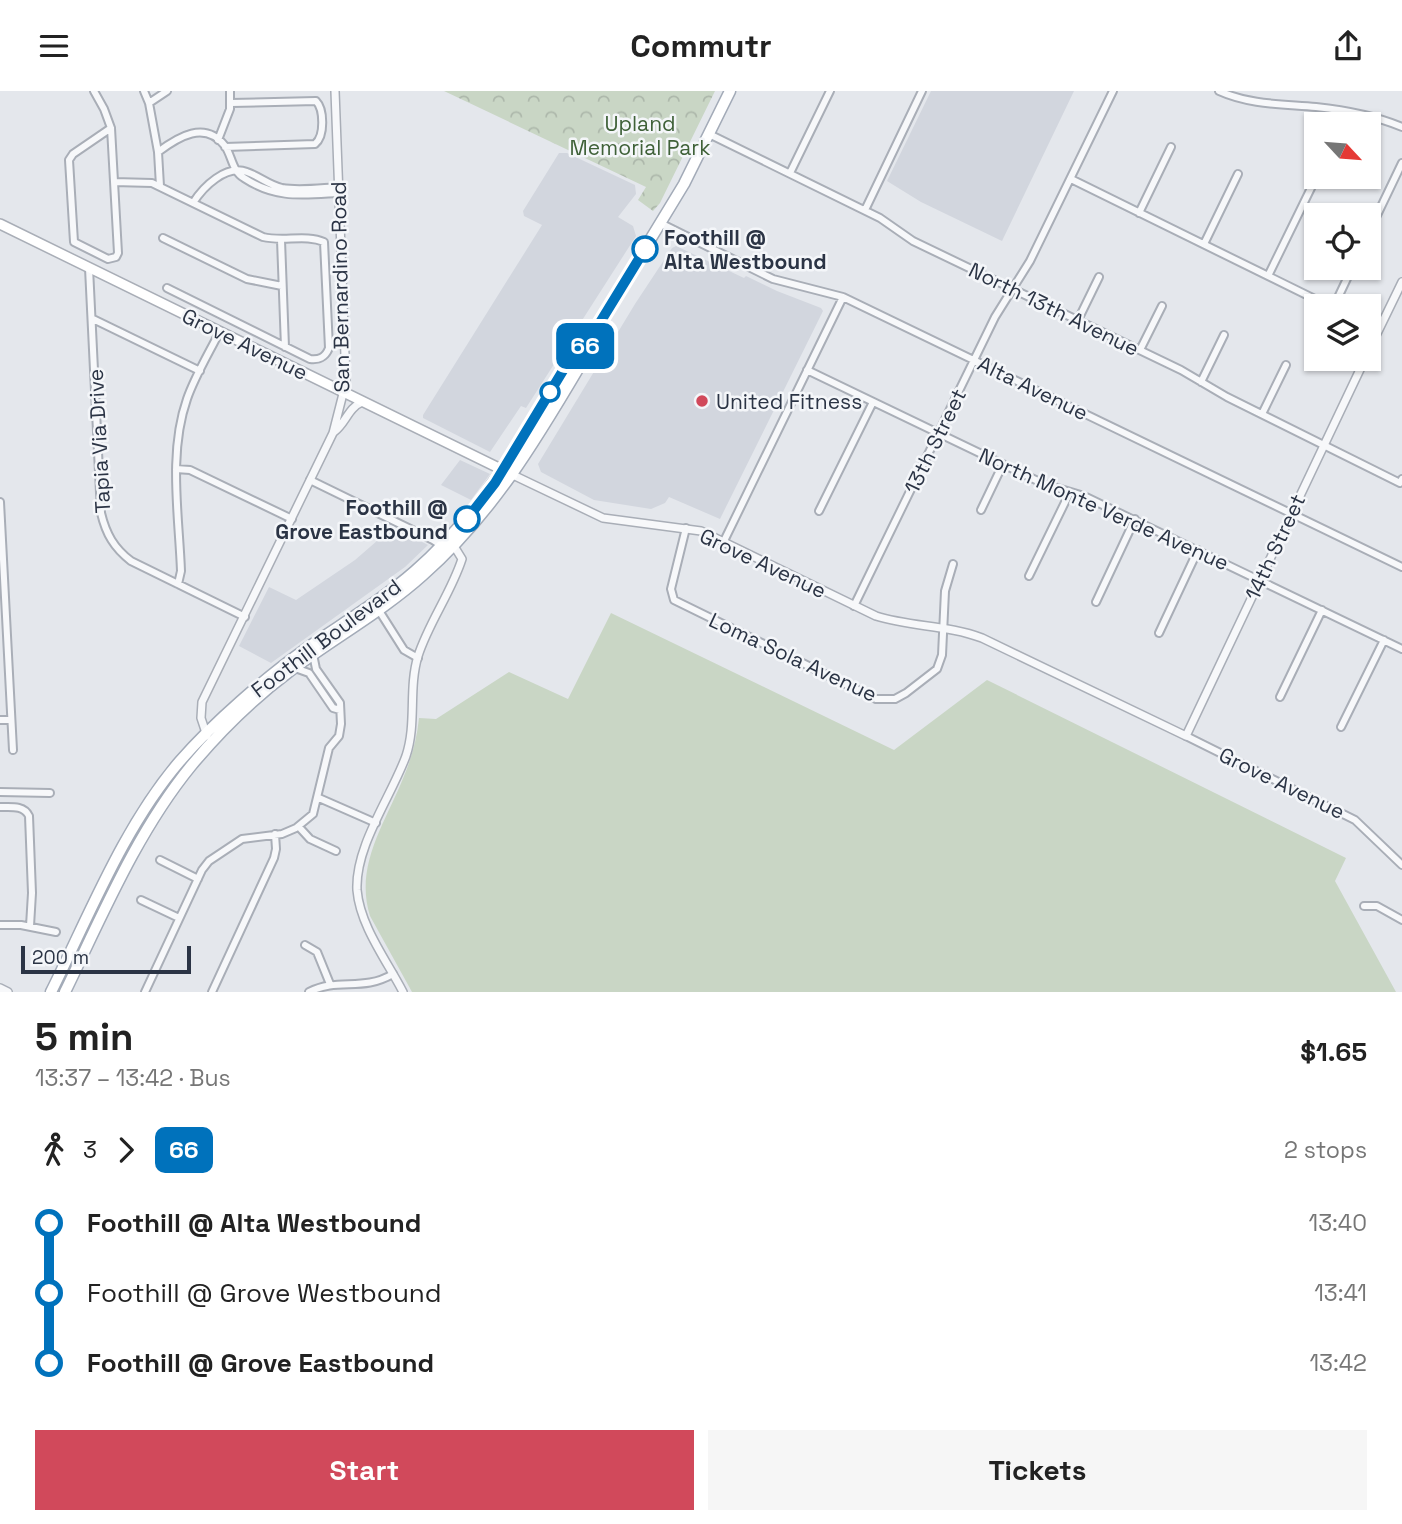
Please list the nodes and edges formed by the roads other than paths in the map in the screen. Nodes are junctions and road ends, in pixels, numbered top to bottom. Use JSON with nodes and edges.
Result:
{"nodes":[{"id":1,"x":94,"y":91,"type":"edge"},
{"id":2,"x":144,"y":91,"type":"edge"},
{"id":3,"x":167,"y":91,"type":"edge"},
{"id":4,"x":230,"y":91,"type":"edge"},
{"id":5,"x":335,"y":91,"type":"edge"},
{"id":6,"x":730,"y":91,"type":"edge"},
{"id":7,"x":830,"y":91,"type":"edge"},
{"id":8,"x":922,"y":91,"type":"edge"},
{"id":9,"x":1113,"y":91,"type":"edge"},
{"id":10,"x":1219,"y":91,"type":"edge"},
{"id":11,"x":149,"y":103,"type":"junction"},
{"id":12,"x":231,"y":103,"type":"junction"},
{"id":13,"x":1402,"y":127,"type":"edge"},
{"id":14,"x":111,"y":128,"type":"junction"},
{"id":15,"x":709,"y":134,"type":"junction"},
{"id":16,"x":218,"y":140,"type":"junction"},
{"id":17,"x":225,"y":147,"type":"junction"},
{"id":18,"x":1171,"y":147,"type":"dead end"},
{"id":19,"x":158,"y":152,"type":"junction"},
{"id":20,"x":1402,"y":163,"type":"edge"},
{"id":21,"x":236,"y":170,"type":"junction"},
{"id":22,"x":790,"y":173,"type":"junction"},
{"id":23,"x":1238,"y":174,"type":"dead end"},
{"id":24,"x":1071,"y":179,"type":"junction"},
{"id":25,"x":114,"y":182,"type":"junction"},
{"id":26,"x":160,"y":186,"type":"junction"},
{"id":27,"x":1311,"y":189,"type":"edge"},
{"id":28,"x":338,"y":190,"type":"junction"},
{"id":29,"x":193,"y":203,"type":"junction"},
{"id":30,"x":1381,"y":207,"type":"edge"},
{"id":31,"x":865,"y":210,"type":"junction"},
{"id":32,"x":1139,"y":213,"type":"junction"},
{"id":33,"x":0,"y":223,"type":"edge"},
{"id":34,"x":660,"y":223,"type":"junction"},
{"id":35,"x":163,"y":238,"type":"dead end"},
{"id":36,"x":281,"y":240,"type":"junction"},
{"id":37,"x":1204,"y":244,"type":"junction"},
{"id":38,"x":89,"y":268,"type":"junction"},
{"id":39,"x":1268,"y":276,"type":"junction"},
{"id":40,"x":1099,"y":277,"type":"dead end"},
{"id":41,"x":1402,"y":282,"type":"edge"},
{"id":42,"x":282,"y":286,"type":"junction"},
{"id":43,"x":167,"y":288,"type":"dead end"},
{"id":44,"x":1012,"y":288,"type":"junction"},
{"id":45,"x":1305,"y":294,"type":"edge"},
{"id":46,"x":843,"y":297,"type":"junction"},
{"id":47,"x":1162,"y":306,"type":"dead end"},
{"id":48,"x":93,"y":319,"type":"junction"},
{"id":49,"x":1078,"y":320,"type":"junction"},
{"id":50,"x":1381,"y":325,"type":"edge"},
{"id":51,"x":220,"y":331,"type":"junction"},
{"id":52,"x":1224,"y":335,"type":"dead end"},
{"id":53,"x":285,"y":347,"type":"junction"},
{"id":54,"x":1140,"y":350,"type":"junction"},
{"id":55,"x":975,"y":360,"type":"junction"},
{"id":56,"x":1286,"y":365,"type":"dead end"},
{"id":57,"x":807,"y":370,"type":"junction"},
{"id":58,"x":1359,"y":371,"type":"edge"},
{"id":59,"x":200,"y":372,"type":"junction"},
{"id":60,"x":1201,"y":381,"type":"junction"},
{"id":61,"x":344,"y":393,"type":"junction"},
{"id":62,"x":362,"y":402,"type":"junction"},
{"id":63,"x":873,"y":402,"type":"junction"},
{"id":64,"x":1262,"y":414,"type":"junction"},
{"id":65,"x":333,"y":433,"type":"junction"},
{"id":66,"x":939,"y":433,"type":"junction"},
{"id":67,"x":1324,"y":445,"type":"junction"},
{"id":68,"x":1003,"y":464,"type":"junction"},
{"id":69,"x":176,"y":469,"type":"junction"},
{"id":70,"x":508,"y":473,"type":"junction"},
{"id":71,"x":310,"y":480,"type":"junction"},
{"id":72,"x":1401,"y":481,"type":"edge"},
{"id":73,"x":1070,"y":492,"type":"junction"},
{"id":74,"x":0,"y":502,"type":"edge"},
{"id":75,"x":981,"y":510,"type":"dead end"},
{"id":76,"x":820,"y":511,"type":"dead end"},
{"id":77,"x":1291,"y":513,"type":"junction"},
{"id":78,"x":292,"y":519,"type":"junction"},
{"id":79,"x":1135,"y":519,"type":"junction"},
{"id":80,"x":686,"y":528,"type":"junction"},
{"id":81,"x":723,"y":543,"type":"junction"},
{"id":82,"x":442,"y":546,"type":"junction"},
{"id":83,"x":454,"y":546,"type":"junction"},
{"id":84,"x":1198,"y":550,"type":"junction"},
{"id":85,"x":1,"y":560,"type":"edge"},
{"id":86,"x":953,"y":563,"type":"dead end"},
{"id":87,"x":1402,"y":567,"type":"edge"},
{"id":88,"x":1029,"y":576,"type":"dead end"},
{"id":89,"x":1260,"y":580,"type":"junction"},
{"id":90,"x":178,"y":584,"type":"junction"},
{"id":91,"x":1096,"y":602,"type":"dead end"},
{"id":92,"x":376,"y":606,"type":"junction"},
{"id":93,"x":854,"y":606,"type":"junction"},
{"id":94,"x":1322,"y":610,"type":"junction"},
{"id":95,"x":244,"y":617,"type":"junction"},
{"id":96,"x":943,"y":628,"type":"junction"},
{"id":97,"x":1158,"y":633,"type":"dead end"},
{"id":98,"x":1384,"y":640,"type":"junction"},
{"id":99,"x":3,"y":647,"type":"edge"},
{"id":100,"x":1402,"y":649,"type":"edge"},
{"id":101,"x":313,"y":654,"type":"junction"},
{"id":102,"x":418,"y":658,"type":"junction"},
{"id":103,"x":295,"y":667,"type":"junction"},
{"id":104,"x":316,"y":669,"type":"junction"},
{"id":105,"x":309,"y":673,"type":"junction"},
{"id":106,"x":335,"y":697,"type":"junction"},
{"id":107,"x":1280,"y":697,"type":"dead end"},
{"id":108,"x":328,"y":701,"type":"junction"},
{"id":109,"x":340,"y":710,"type":"junction"},
{"id":110,"x":0,"y":720,"type":"edge"},
{"id":111,"x":11,"y":720,"type":"junction"},
{"id":112,"x":1342,"y":727,"type":"dead end"},
{"id":113,"x":1186,"y":736,"type":"junction"},
{"id":114,"x":209,"y":739,"type":"junction"},
{"id":115,"x":13,"y":750,"type":"dead end"},
{"id":116,"x":0,"y":792,"type":"edge"},
{"id":117,"x":50,"y":793,"type":"dead end"},
{"id":118,"x":319,"y":798,"type":"junction"},
{"id":119,"x":0,"y":807,"type":"edge"},
{"id":120,"x":376,"y":823,"type":"junction"},
{"id":121,"x":299,"y":827,"type":"junction"},
{"id":122,"x":275,"y":834,"type":"junction"},
{"id":123,"x":336,"y":851,"type":"dead end"},
{"id":124,"x":160,"y":860,"type":"dead end"},
{"id":125,"x":1402,"y":866,"type":"edge"},
{"id":126,"x":198,"y":879,"type":"junction"},
{"id":127,"x":141,"y":900,"type":"dead end"},
{"id":128,"x":1364,"y":906,"type":"dead end"},
{"id":129,"x":179,"y":918,"type":"junction"},
{"id":130,"x":1402,"y":920,"type":"edge"},
{"id":131,"x":0,"y":925,"type":"edge"},
{"id":132,"x":30,"y":926,"type":"junction"},
{"id":133,"x":56,"y":932,"type":"dead end"},
{"id":134,"x":305,"y":945,"type":"dead end"},
{"id":135,"x":393,"y":974,"type":"junction"},
{"id":136,"x":330,"y":984,"type":"junction"},
{"id":137,"x":0,"y":988,"type":"edge"},
{"id":138,"x":8,"y":992,"type":"edge"},
{"id":139,"x":51,"y":992,"type":"edge"},
{"id":140,"x":65,"y":992,"type":"edge"},
{"id":141,"x":145,"y":992,"type":"edge"},
{"id":142,"x":212,"y":992,"type":"edge"},
{"id":143,"x":309,"y":992,"type":"edge"},
{"id":144,"x":402,"y":992,"type":"edge"}],
"edges":[{"from":1,"to":14,"type":"street"},
{"from":2,"to":11,"type":"street"},
{"from":3,"to":11,"type":"street"},
{"from":4,"to":12,"type":"street"},
{"from":5,"to":28,"type":"street","name":"San Bernardino Road"},
{"from":6,"to":15,"type":"main road"},
{"from":7,"to":22,"type":"street"},
{"from":8,"to":31,"type":"street"},
{"from":9,"to":24,"type":"street","name":"13th Street"},
{"from":10,"to":13,"type":"street"},
{"from":11,"to":19,"type":"street"},
{"from":12,"to":16,"type":"street"},
{"from":12,"to":17,"type":"street"},
{"from":14,"to":25,"type":"street"},
{"from":14,"to":25,"type":"street"},
{"from":15,"to":22,"type":"street","name":"North 13th Avenue"},
{"from":15,"to":34,"type":"main road"},
{"from":16,"to":17,"type":"street"},
{"from":16,"to":19,"type":"street"},
{"from":17,"to":21,"type":"street"},
{"from":18,"to":32,"type":"street"},
{"from":19,"to":26,"type":"street"},
{"from":20,"to":30,"type":"street"},
{"from":21,"to":28,"type":"street"},
{"from":21,"to":29,"type":"street"},
{"from":22,"to":31,"type":"street","name":"North 13th Avenue"},
{"from":23,"to":37,"type":"street"},
{"from":24,"to":32,"type":"street"},
{"from":24,"to":44,"type":"street","name":"13th Street"},
{"from":25,"to":26,"type":"street"},
{"from":26,"to":29,"type":"street"},
{"from":27,"to":39,"type":"street"},
{"from":28,"to":61,"type":"street","name":"San Bernardino Road"},
{"from":29,"to":36,"type":"street"},
{"from":31,"to":44,"type":"street","name":"North 13th Avenue"},
{"from":32,"to":37,"type":"street"},
{"from":33,"to":38,"type":"main road","name":"Grove Avenue"},
{"from":34,"to":46,"type":"street","name":"Alta Avenue"},
{"from":34,"to":70,"type":"main road"},
{"from":35,"to":42,"type":"street"},
{"from":36,"to":42,"type":"street"},
{"from":36,"to":53,"type":"street"},
{"from":37,"to":39,"type":"street"},
{"from":38,"to":48,"type":"street","name":"Tapia Via Drive"},
{"from":38,"to":51,"type":"main road","name":"Grove Avenue"},
{"from":39,"to":45,"type":"street"},
{"from":40,"to":49,"type":"street"},
{"from":41,"to":50,"type":"street"},
{"from":42,"to":53,"type":"street"},
{"from":43,"to":53,"type":"street"},
{"from":44,"to":49,"type":"street","name":"North 13th Avenue"},
{"from":44,"to":55,"type":"street","name":"13th Street"},
{"from":46,"to":55,"type":"street","name":"Alta Avenue"},
{"from":46,"to":57,"type":"street"},
{"from":47,"to":54,"type":"street"},
{"from":48,"to":59,"type":"street"},
{"from":48,"to":90,"type":"street","name":"Tapia Via Drive"},
{"from":49,"to":54,"type":"street","name":"North 13th Avenue"},
{"from":51,"to":59,"type":"street"},
{"from":51,"to":61,"type":"main road","name":"Grove Avenue"},
{"from":52,"to":60,"type":"street"},
{"from":54,"to":60,"type":"street","name":"North 13th Avenue"},
{"from":55,"to":66,"type":"street","name":"13th Street"},
{"from":55,"to":77,"type":"street","name":"Alta Avenue"},
{"from":56,"to":64,"type":"street"},
{"from":57,"to":63,"type":"street","name":"North Monte Verde Avenue"},
{"from":57,"to":81,"type":"street"},
{"from":58,"to":67,"type":"street","name":"14th Street"},
{"from":59,"to":69,"type":"street"},
{"from":60,"to":64,"type":"street","name":"North 13th Avenue"},
{"from":61,"to":62,"type":"main road","name":"Grove Avenue"},
{"from":61,"to":65,"type":"street","name":"San Bernardino Road"},
{"from":62,"to":65,"type":"street"},
{"from":62,"to":70,"type":"main road","name":"Grove Avenue"},
{"from":63,"to":66,"type":"street","name":"North Monte Verde Avenue"},
{"from":63,"to":76,"type":"street"},
{"from":64,"to":67,"type":"street","name":"North 13th Avenue"},
{"from":65,"to":71,"type":"street","name":"San Bernardino Road"},
{"from":66,"to":68,"type":"street","name":"North Monte Verde Avenue"},
{"from":66,"to":93,"type":"street","name":"13th Street"},
{"from":67,"to":72,"type":"street","name":"North 13th Avenue"},
{"from":67,"to":77,"type":"street","name":"14th Street"},
{"from":68,"to":73,"type":"street","name":"North Monte Verde Avenue"},
{"from":68,"to":75,"type":"street"},
{"from":69,"to":78,"type":"street"},
{"from":69,"to":90,"type":"street"},
{"from":70,"to":80,"type":"street","name":"Grove Avenue"},
{"from":70,"to":82,"type":"main road","name":"Foothill Boulevard"},
{"from":70,"to":83,"type":"main road","name":"Foothill Boulevard"},
{"from":71,"to":78,"type":"street","name":"San Bernardino Road"},
{"from":71,"to":82,"type":"street"},
{"from":73,"to":79,"type":"street","name":"North Monte Verde Avenue"},
{"from":73,"to":88,"type":"street"},
{"from":74,"to":85,"type":"street"},
{"from":77,"to":87,"type":"street","name":"Alta Avenue"},
{"from":77,"to":89,"type":"street","name":"14th Street"},
{"from":78,"to":95,"type":"street","name":"San Bernardino Road"},
{"from":79,"to":84,"type":"street","name":"North Monte Verde Avenue"},
{"from":79,"to":91,"type":"street"},
{"from":80,"to":81,"type":"street","name":"Grove Avenue"},
{"from":80,"to":96,"type":"street","name":"Loma Sola Avenue"},
{"from":81,"to":93,"type":"street","name":"Grove Avenue"},
{"from":82,"to":92,"type":"main road","name":"Foothill Boulevard"},
{"from":83,"to":92,"type":"main road","name":"Foothill Boulevard"},
{"from":83,"to":102,"type":"street"},
{"from":84,"to":89,"type":"street","name":"North Monte Verde Avenue"},
{"from":84,"to":97,"type":"street"},
{"from":85,"to":99,"type":"street"},
{"from":86,"to":96,"type":"street"},
{"from":89,"to":94,"type":"street","name":"North Monte Verde Avenue"},
{"from":89,"to":113,"type":"street","name":"14th Street"},
{"from":90,"to":95,"type":"street","name":"Tapia Via Drive"},
{"from":92,"to":101,"type":"main road","name":"Foothill Boulevard"},
{"from":92,"to":102,"type":"street"},
{"from":92,"to":114,"type":"main road","name":"Foothill Boulevard"},
{"from":93,"to":96,"type":"street","name":"Grove Avenue"},
{"from":94,"to":98,"type":"street","name":"North Monte Verde Avenue"},
{"from":94,"to":107,"type":"street"},
{"from":95,"to":114,"type":"street","name":"San Bernardino Road"},
{"from":96,"to":113,"type":"street","name":"Grove Avenue"},
{"from":98,"to":100,"type":"street","name":"North Monte Verde Avenue"},
{"from":98,"to":112,"type":"street"},
{"from":99,"to":111,"type":"street"},
{"from":101,"to":103,"type":"main road","name":"Foothill Boulevard"},
{"from":101,"to":104,"type":"street"},
{"from":102,"to":120,"type":"street"},
{"from":103,"to":105,"type":"street"},
{"from":103,"to":114,"type":"main road","name":"Foothill Boulevard"},
{"from":104,"to":105,"type":"street"},
{"from":104,"to":106,"type":"street"},
{"from":105,"to":108,"type":"street"},
{"from":106,"to":108,"type":"street"},
{"from":106,"to":109,"type":"street"},
{"from":108,"to":109,"type":"street"},
{"from":109,"to":118,"type":"street"},
{"from":110,"to":111,"type":"street"},
{"from":111,"to":115,"type":"street"},
{"from":113,"to":125,"type":"street","name":"Grove Avenue"},
{"from":114,"to":139,"type":"main road","name":"Foothill Boulevard"},
{"from":114,"to":140,"type":"main road","name":"Foothill Boulevard"},
{"from":116,"to":117,"type":"street"},
{"from":118,"to":120,"type":"street"},
{"from":118,"to":121,"type":"street"},
{"from":119,"to":132,"type":"street"},
{"from":120,"to":135,"type":"street"},
{"from":121,"to":122,"type":"street"},
{"from":121,"to":123,"type":"street"},
{"from":122,"to":126,"type":"street"},
{"from":122,"to":142,"type":"street"},
{"from":124,"to":126,"type":"street"},
{"from":126,"to":129,"type":"street"},
{"from":127,"to":129,"type":"street"},
{"from":128,"to":130,"type":"street"},
{"from":129,"to":141,"type":"street"},
{"from":131,"to":132,"type":"street"},
{"from":132,"to":133,"type":"street"},
{"from":134,"to":136,"type":"street"},
{"from":135,"to":136,"type":"street"},
{"from":135,"to":144,"type":"street"},
{"from":136,"to":143,"type":"street"},
{"from":137,"to":138,"type":"street"}]}
